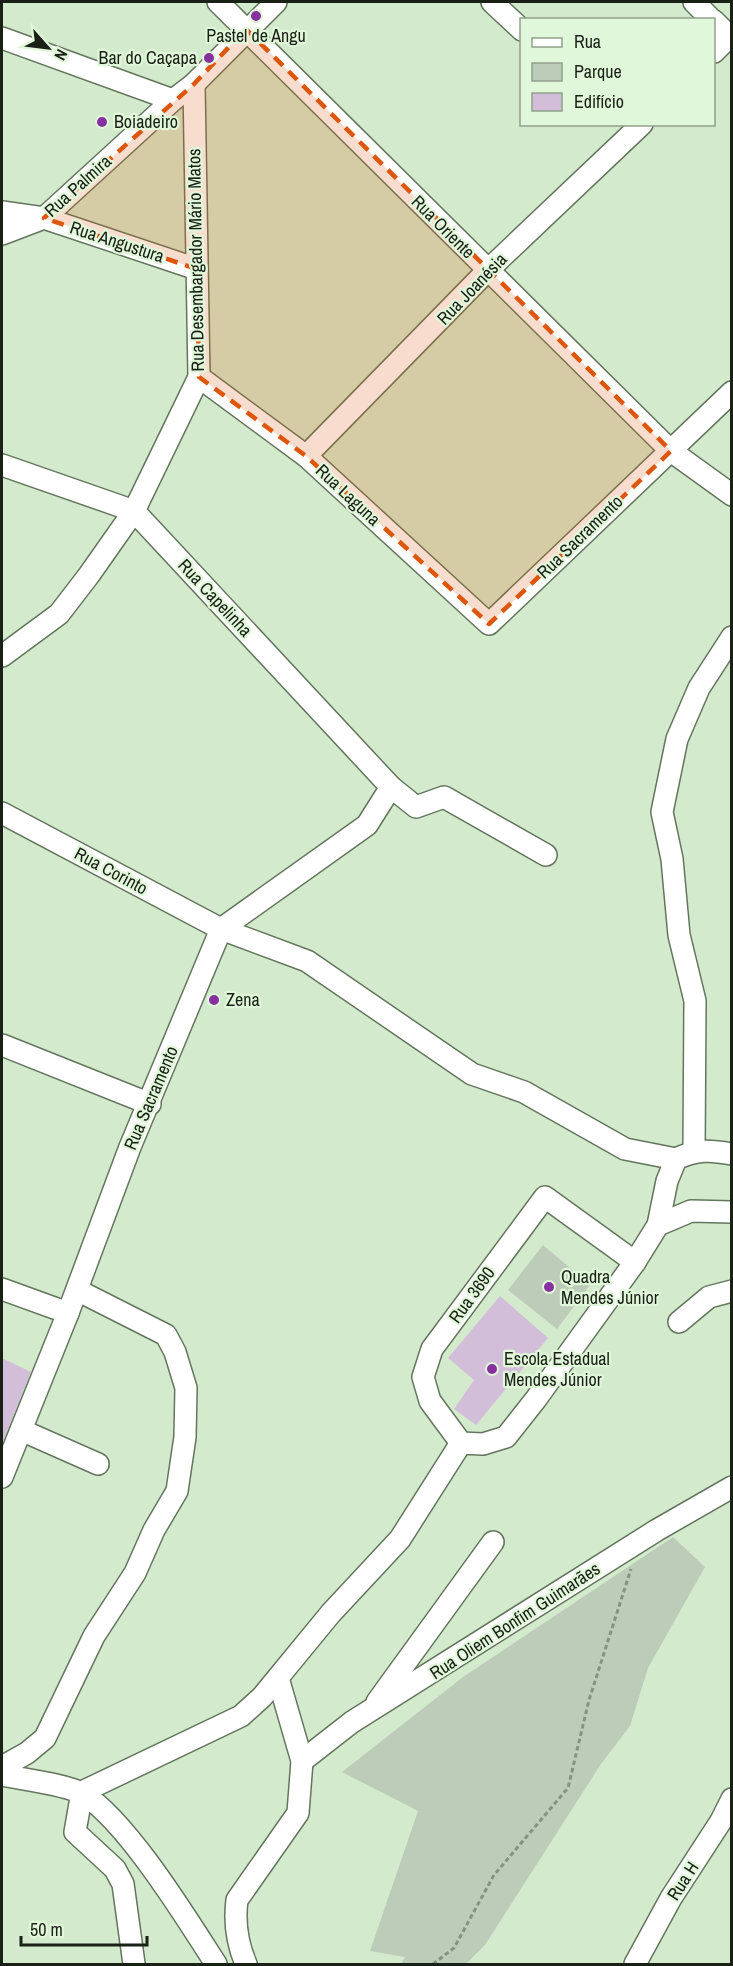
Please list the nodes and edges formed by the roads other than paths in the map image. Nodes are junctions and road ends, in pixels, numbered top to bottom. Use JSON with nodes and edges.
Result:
{"nodes":[{"id":1,"x":218,"y":2,"type":"edge"},
{"id":2,"x":276,"y":2,"type":"edge"},
{"id":3,"x":492,"y":2,"type":"edge"},
{"id":4,"x":694,"y":2,"type":"edge"},
{"id":5,"x":711,"y":18,"type":"edge"},
{"id":6,"x":715,"y":22,"type":"edge"},
{"id":7,"x":520,"y":28,"type":"edge"},
{"id":8,"x":246,"y":29,"type":"junction"},
{"id":9,"x":731,"y":36,"type":"edge"},
{"id":10,"x":2,"y":38,"type":"edge"},
{"id":11,"x":715,"y":51,"type":"edge"},
{"id":12,"x":194,"y":84,"type":"junction"},
{"id":13,"x":173,"y":100,"type":"junction"},
{"id":14,"x":630,"y":129,"type":"edge"},
{"id":15,"x":2,"y":212,"type":"edge"},
{"id":16,"x":44,"y":218,"type":"junction"},
{"id":17,"x":2,"y":234,"type":"edge"},
{"id":18,"x":197,"y":269,"type":"junction"},
{"id":19,"x":487,"y":272,"type":"junction"},
{"id":20,"x":199,"y":377,"type":"junction"},
{"id":21,"x":732,"y":392,"type":"edge"},
{"id":22,"x":671,"y":451,"type":"junction"},
{"id":23,"x":306,"y":456,"type":"junction"},
{"id":24,"x":2,"y":465,"type":"edge"},
{"id":25,"x":732,"y":495,"type":"edge"},
{"id":26,"x":134,"y":511,"type":"junction"},
{"id":27,"x":489,"y":624,"type":"joint"},
{"id":28,"x":732,"y":637,"type":"edge"},
{"id":29,"x":2,"y":656,"type":"edge"},
{"id":30,"x":391,"y":787,"type":"junction"},
{"id":31,"x":2,"y":813,"type":"edge"},
{"id":32,"x":546,"y":855,"type":"dead end"},
{"id":33,"x":221,"y":929,"type":"junction"},
{"id":34,"x":2,"y":1045,"type":"edge"},
{"id":35,"x":150,"y":1104,"type":"junction"},
{"id":36,"x":732,"y":1154,"type":"edge"},
{"id":37,"x":685,"y":1155,"type":"junction"},
{"id":38,"x":732,"y":1212,"type":"edge"},
{"id":39,"x":658,"y":1225,"type":"junction"},
{"id":40,"x":635,"y":1262,"type":"junction"},
{"id":41,"x":2,"y":1289,"type":"edge"},
{"id":42,"x":77,"y":1290,"type":"junction"},
{"id":43,"x":732,"y":1291,"type":"edge"},
{"id":44,"x":68,"y":1313,"type":"junction"},
{"id":45,"x":679,"y":1322,"type":"dead end"},
{"id":46,"x":21,"y":1430,"type":"junction"},
{"id":47,"x":461,"y":1443,"type":"junction"},
{"id":48,"x":98,"y":1464,"type":"dead end"},
{"id":49,"x":2,"y":1477,"type":"edge"},
{"id":50,"x":732,"y":1487,"type":"edge"},
{"id":51,"x":493,"y":1542,"type":"dead end"},
{"id":52,"x":279,"y":1678,"type":"junction"},
{"id":53,"x":372,"y":1710,"type":"junction"},
{"id":54,"x":302,"y":1761,"type":"junction"},
{"id":55,"x":2,"y":1767,"type":"edge"},
{"id":56,"x":2,"y":1775,"type":"edge"},
{"id":57,"x":82,"y":1792,"type":"junction"},
{"id":58,"x":732,"y":1799,"type":"edge"},
{"id":59,"x":134,"y":1965,"type":"edge"},
{"id":60,"x":216,"y":1965,"type":"edge"},
{"id":61,"x":246,"y":1965,"type":"edge"},
{"id":62,"x":635,"y":1965,"type":"edge"}],
"edges":[{"from":1,"to":8,"type":"street","name":"Rua Oriente"},
{"from":2,"to":8,"type":"street","name":"Rua Palmira"},
{"from":3,"to":7,"type":"street"},
{"from":4,"to":5,"type":"street"},
{"from":6,"to":9,"type":"street"},
{"from":8,"to":12,"type":"street","name":"Rua Palmira"},
{"from":8,"to":19,"type":"street","name":"Rua Oriente"},
{"from":9,"to":11,"type":"street"},
{"from":10,"to":13,"type":"street"},
{"from":12,"to":13,"type":"street","name":"Rua Palmira"},
{"from":12,"to":18,"type":"street","name":"Rua Desembargador Mário Matos"},
{"from":13,"to":16,"type":"street","name":"Rua Palmira"},
{"from":14,"to":19,"type":"street","name":"Rua Joanésia"},
{"from":15,"to":16,"type":"street","name":"Rua Angustura"},
{"from":16,"to":17,"type":"street","name":"Rua Palmira"},
{"from":16,"to":18,"type":"street","name":"Rua Angustura"},
{"from":18,"to":20,"type":"street","name":"Rua Desembargador Mário Matos"},
{"from":19,"to":22,"type":"street","name":"Rua Oriente"},
{"from":19,"to":23,"type":"street","name":"Rua Joanésia"},
{"from":20,"to":23,"type":"street","name":"Rua Laguna"},
{"from":20,"to":26,"type":"street","name":"Rua Desembargador Mário Matos"},
{"from":21,"to":22,"type":"street","name":"Rua Sacramento"},
{"from":22,"to":25,"type":"street","name":"Rua Oriente"},
{"from":22,"to":27,"type":"street","name":"Rua Sacramento"},
{"from":23,"to":27,"type":"street","name":"Rua Laguna"},
{"from":24,"to":26,"type":"street","name":"Rua Capelinha"},
{"from":26,"to":29,"type":"street","name":"Rua Desembargador Mário Matos"},
{"from":26,"to":30,"type":"street","name":"Rua Capelinha"},
{"from":28,"to":37,"type":"street"},
{"from":30,"to":32,"type":"street","name":"Rua Capelinha"},
{"from":30,"to":33,"type":"street"},
{"from":31,"to":33,"type":"street","name":"Rua Corinto"},
{"from":33,"to":35,"type":"street","name":"Rua Sacramento"},
{"from":33,"to":37,"type":"street","name":"Rua Corinto"},
{"from":34,"to":35,"type":"street"},
{"from":35,"to":42,"type":"street","name":"Rua Sacramento"},
{"from":36,"to":37,"type":"street","name":"Rua Corinto"},
{"from":37,"to":39,"type":"street"},
{"from":38,"to":39,"type":"street"},
{"from":39,"to":40,"type":"street"},
{"from":40,"to":47,"type":"street"},
{"from":40,"to":47,"type":"street","name":"Rua 3690"},
{"from":41,"to":44,"type":"street"},
{"from":42,"to":44,"type":"street","name":"Rua Sacramento"},
{"from":42,"to":55,"type":"street"},
{"from":43,"to":45,"type":"street"},
{"from":44,"to":46,"type":"street","name":"Rua Sacramento"},
{"from":46,"to":48,"type":"street"},
{"from":46,"to":49,"type":"street","name":"Rua Sacramento"},
{"from":47,"to":52,"type":"street"},
{"from":50,"to":53,"type":"street","name":"Rua Oliem Bonfim Guimarães"},
{"from":51,"to":53,"type":"street"},
{"from":52,"to":54,"type":"street"},
{"from":52,"to":57,"type":"street"},
{"from":53,"to":54,"type":"street","name":"Rua Oliem Bonfim Guimarães"},
{"from":54,"to":61,"type":"street"},
{"from":56,"to":57,"type":"street"},
{"from":57,"to":59,"type":"street"},
{"from":57,"to":60,"type":"street"},
{"from":58,"to":62,"type":"street","name":"Rua H"}]}
